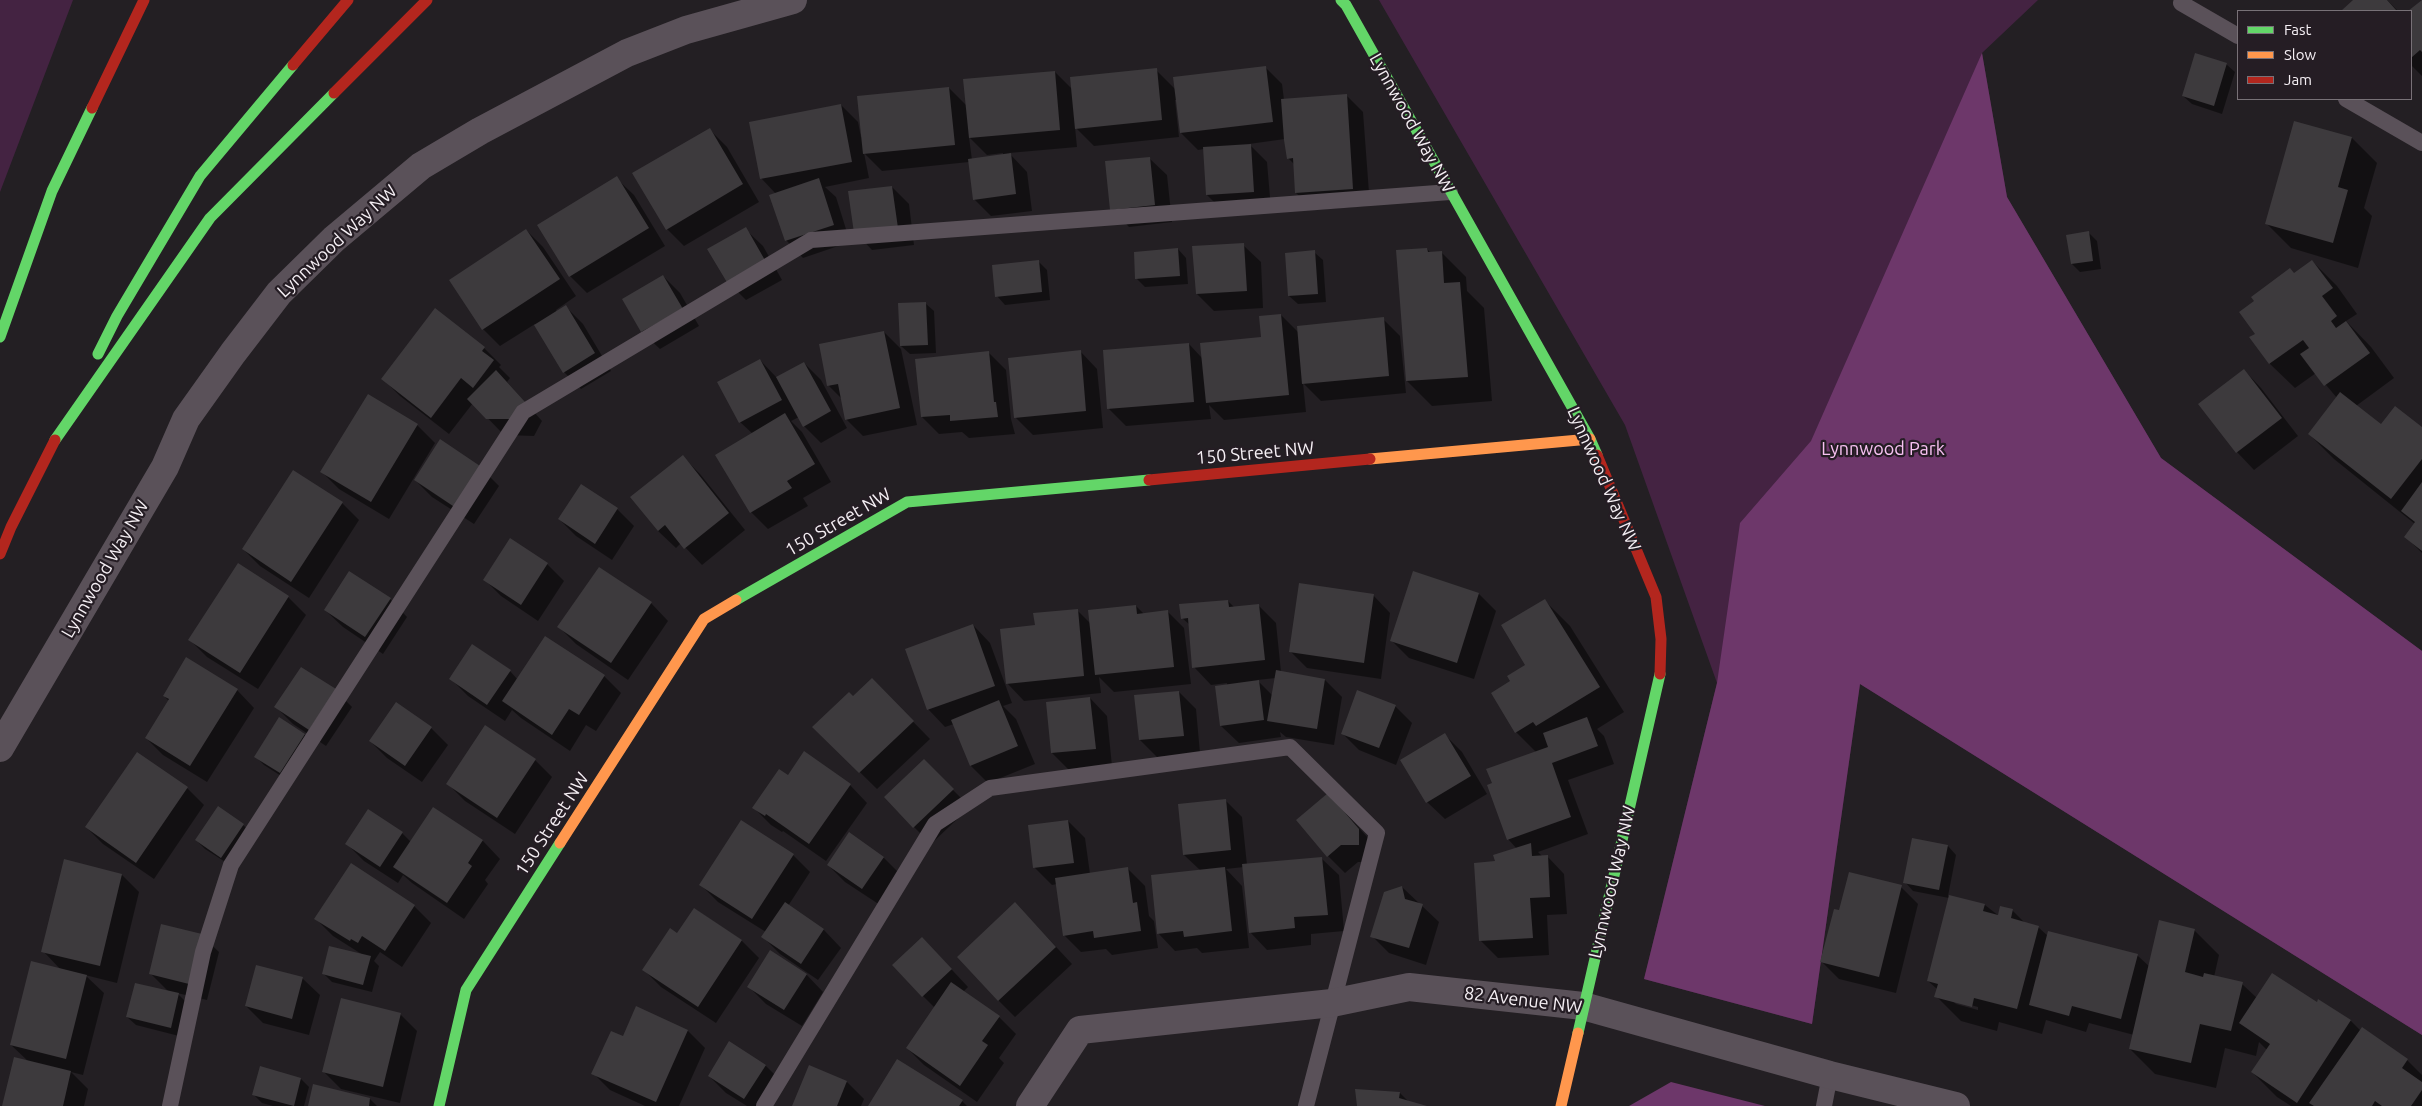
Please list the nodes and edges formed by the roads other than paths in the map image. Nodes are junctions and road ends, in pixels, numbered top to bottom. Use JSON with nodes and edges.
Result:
{"nodes":[{"id":1,"x":144,"y":0,"type":"edge"},
{"id":2,"x":348,"y":0,"type":"edge"},
{"id":3,"x":427,"y":0,"type":"edge"},
{"id":4,"x":793,"y":0,"type":"edge"},
{"id":5,"x":1341,"y":0,"type":"edge"},
{"id":6,"x":2182,"y":0,"type":"edge"},
{"id":7,"x":2237,"y":35,"type":"edge"},
{"id":8,"x":2348,"y":100,"type":"edge"},
{"id":9,"x":2422,"y":143,"type":"edge"},
{"id":10,"x":1450,"y":192,"type":"junction"},
{"id":11,"x":0,"y":337,"type":"edge"},
{"id":12,"x":1590,"y":439,"type":"junction"},
{"id":13,"x":55,"y":440,"type":"junction"},
{"id":14,"x":0,"y":554,"type":"edge"},
{"id":15,"x":0,"y":748,"type":"edge"},
{"id":16,"x":1332,"y":1004,"type":"junction"},
{"id":17,"x":1583,"y":1006,"type":"junction"},
{"id":18,"x":1830,"y":1075,"type":"junction"},
{"id":19,"x":170,"y":1106,"type":"edge"},
{"id":20,"x":439,"y":1106,"type":"edge"},
{"id":21,"x":764,"y":1106,"type":"edge"},
{"id":22,"x":1030,"y":1106,"type":"edge"},
{"id":23,"x":1306,"y":1106,"type":"edge"},
{"id":24,"x":1561,"y":1106,"type":"edge"},
{"id":25,"x":1824,"y":1106,"type":"edge"},
{"id":26,"x":1956,"y":1106,"type":"edge"}],
"edges":[{"from":1,"to":11,"type":"main road"},
{"from":2,"to":13,"type":"main road"},
{"from":3,"to":13,"type":"main road"},
{"from":4,"to":15,"type":"street","name":"Lynnwood Way NW"},
{"from":5,"to":10,"type":"main road","name":"Lynnwood Way NW"},
{"from":6,"to":7,"type":"lane"},
{"from":8,"to":9,"type":"lane"},
{"from":10,"to":12,"type":"main road","name":"Lynnwood Way NW"},
{"from":10,"to":19,"type":"lane"},
{"from":12,"to":17,"type":"main road","name":"Lynnwood Way NW"},
{"from":12,"to":20,"type":"main road","name":"150 Street NW"},
{"from":13,"to":14,"type":"main road"},
{"from":16,"to":17,"type":"street","name":"82 Avenue NW"},
{"from":16,"to":21,"type":"lane"},
{"from":16,"to":22,"type":"street","name":"82 Avenue NW"},
{"from":16,"to":23,"type":"lane"},
{"from":17,"to":18,"type":"street","name":"82 Avenue NW"},
{"from":17,"to":24,"type":"main road","name":"Lynnwood Way NW"},
{"from":18,"to":25,"type":"lane"},
{"from":18,"to":26,"type":"street","name":"82 Avenue NW"}]}
